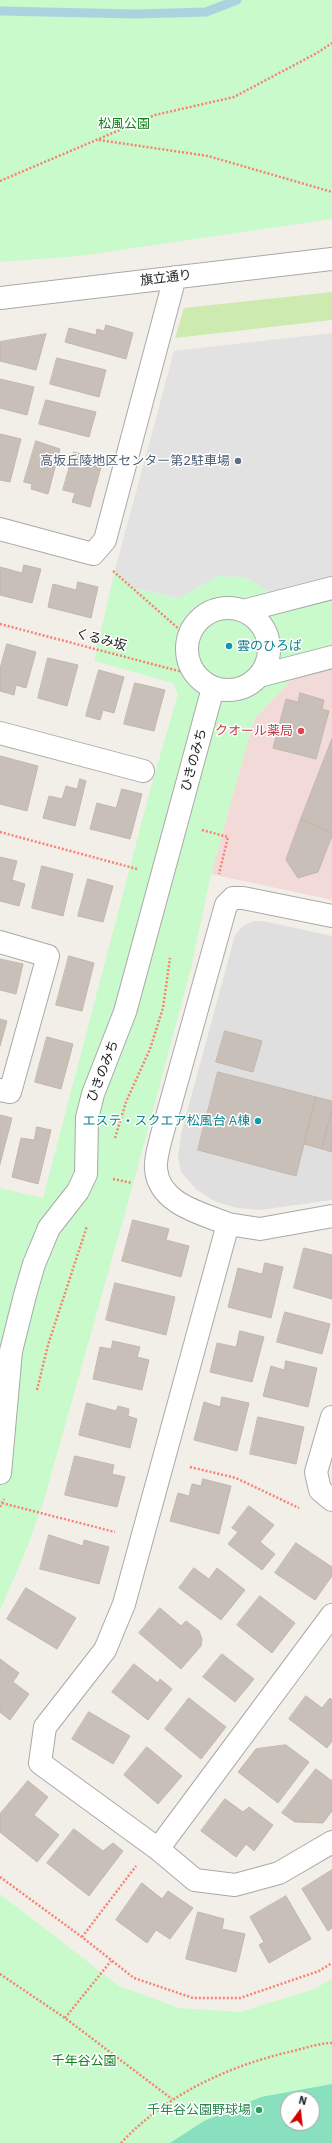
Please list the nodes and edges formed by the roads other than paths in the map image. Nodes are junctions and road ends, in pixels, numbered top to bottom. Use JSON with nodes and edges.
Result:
{"nodes":[{"id":1,"x":332,"y":259,"type":"edge"},
{"id":2,"x":175,"y":277,"type":"junction"},
{"id":3,"x":0,"y":298,"type":"edge"},
{"id":4,"x":0,"y":529,"type":"edge"},
{"id":5,"x":332,"y":588,"type":"edge"},
{"id":6,"x":243,"y":611,"type":"junction"},
{"id":7,"x":332,"y":657,"type":"edge"},
{"id":8,"x":259,"y":676,"type":"junction"},
{"id":9,"x":204,"y":681,"type":"junction"},
{"id":10,"x":0,"y":733,"type":"edge"},
{"id":11,"x":143,"y":771,"type":"dead end"},
{"id":12,"x":332,"y":916,"type":"edge"},
{"id":13,"x":0,"y":942,"type":"edge"},
{"id":14,"x":0,"y":1090,"type":"edge"},
{"id":15,"x":332,"y":1216,"type":"edge"},
{"id":16,"x":228,"y":1224,"type":"junction"},
{"id":17,"x":332,"y":1417,"type":"edge"},
{"id":18,"x":0,"y":1473,"type":"edge"},
{"id":19,"x":332,"y":1500,"type":"edge"},
{"id":20,"x":332,"y":1615,"type":"edge"},
{"id":21,"x":332,"y":1842,"type":"edge"},
{"id":22,"x":158,"y":1849,"type":"junction"}],
"edges":[{"from":1,"to":2,"type":"street","name":"旗立通り"},
{"from":2,"to":3,"type":"street","name":"旗立通り"},
{"from":2,"to":4,"type":"street"},
{"from":5,"to":6,"type":"street"},
{"from":6,"to":8,"type":"street"},
{"from":6,"to":9,"type":"street"},
{"from":7,"to":8,"type":"street"},
{"from":8,"to":9,"type":"street"},
{"from":9,"to":18,"type":"street","name":"ひきのみち"},
{"from":10,"to":11,"type":"street"},
{"from":12,"to":16,"type":"street"},
{"from":13,"to":14,"type":"street"},
{"from":15,"to":16,"type":"street"},
{"from":16,"to":22,"type":"street"},
{"from":17,"to":19,"type":"street"},
{"from":20,"to":22,"type":"street"},
{"from":21,"to":22,"type":"street"}]}
